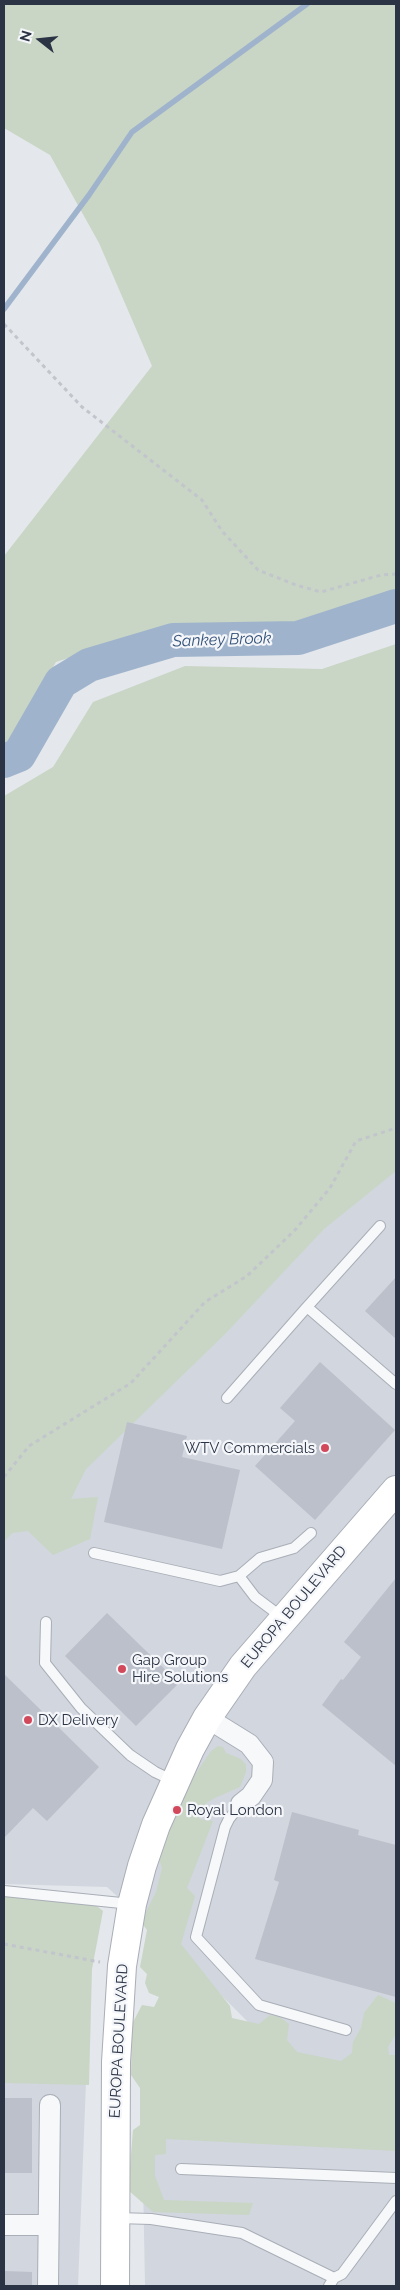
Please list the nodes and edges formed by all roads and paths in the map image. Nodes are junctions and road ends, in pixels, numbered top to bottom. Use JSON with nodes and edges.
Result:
{"nodes":[{"id":1,"x":4,"y":324,"type":"edge"},
{"id":2,"x":396,"y":574,"type":"edge"},
{"id":3,"x":396,"y":1128,"type":"edge"},
{"id":4,"x":380,"y":1226,"type":"dead end"},
{"id":5,"x":307,"y":1307,"type":"junction"},
{"id":6,"x":396,"y":1384,"type":"edge"},
{"id":7,"x":227,"y":1398,"type":"dead end"},
{"id":8,"x":4,"y":1477,"type":"edge"},
{"id":9,"x":396,"y":1490,"type":"edge"},
{"id":10,"x":311,"y":1533,"type":"dead end"},
{"id":11,"x":94,"y":1553,"type":"dead end"},
{"id":12,"x":239,"y":1576,"type":"junction"},
{"id":13,"x":283,"y":1618,"type":"junction"},
{"id":14,"x":46,"y":1622,"type":"dead end"},
{"id":15,"x":207,"y":1718,"type":"junction"},
{"id":16,"x":174,"y":1781,"type":"junction"},
{"id":17,"x":241,"y":1804,"type":"joint"},
{"id":18,"x":4,"y":1892,"type":"edge"},
{"id":19,"x":132,"y":1904,"type":"junction"},
{"id":20,"x":4,"y":1944,"type":"edge"},
{"id":21,"x":100,"y":1962,"type":"dead end"},
{"id":22,"x":346,"y":2030,"type":"dead end"},
{"id":23,"x":50,"y":2105,"type":"dead end"},
{"id":24,"x":181,"y":2169,"type":"dead end"},
{"id":25,"x":396,"y":2178,"type":"edge"},
{"id":26,"x":396,"y":2201,"type":"edge"},
{"id":27,"x":116,"y":2218,"type":"junction"},
{"id":28,"x":4,"y":2225,"type":"edge"},
{"id":29,"x":48,"y":2225,"type":"junction"},
{"id":30,"x":332,"y":2282,"type":"edge"},
{"id":31,"x":48,"y":2286,"type":"edge"},
{"id":32,"x":115,"y":2286,"type":"edge"}],
"edges":[{"from":1,"to":2,"type":"path"},
{"from":3,"to":8,"type":"path"},
{"from":4,"to":5,"type":"lane"},
{"from":5,"to":6,"type":"lane"},
{"from":5,"to":7,"type":"lane"},
{"from":9,"to":13,"type":"street","name":"EUROPA BOULEVARD"},
{"from":10,"to":12,"type":"lane"},
{"from":11,"to":12,"type":"lane"},
{"from":12,"to":13,"type":"lane"},
{"from":13,"to":15,"type":"street","name":"EUROPA BOULEVARD"},
{"from":14,"to":16,"type":"lane"},
{"from":15,"to":16,"type":"street","name":"EUROPA BOULEVARD"},
{"from":15,"to":17,"type":"street"},
{"from":16,"to":19,"type":"street","name":"EUROPA BOULEVARD"},
{"from":17,"to":22,"type":"lane"},
{"from":18,"to":19,"type":"lane"},
{"from":19,"to":27,"type":"street","name":"EUROPA BOULEVARD"},
{"from":20,"to":21,"type":"path"},
{"from":23,"to":29,"type":"street"},
{"from":24,"to":25,"type":"lane"},
{"from":26,"to":30,"type":"lane"},
{"from":27,"to":30,"type":"lane"},
{"from":27,"to":32,"type":"street","name":"EUROPA BOULEVARD"},
{"from":28,"to":29,"type":"street"},
{"from":29,"to":31,"type":"street"}]}
